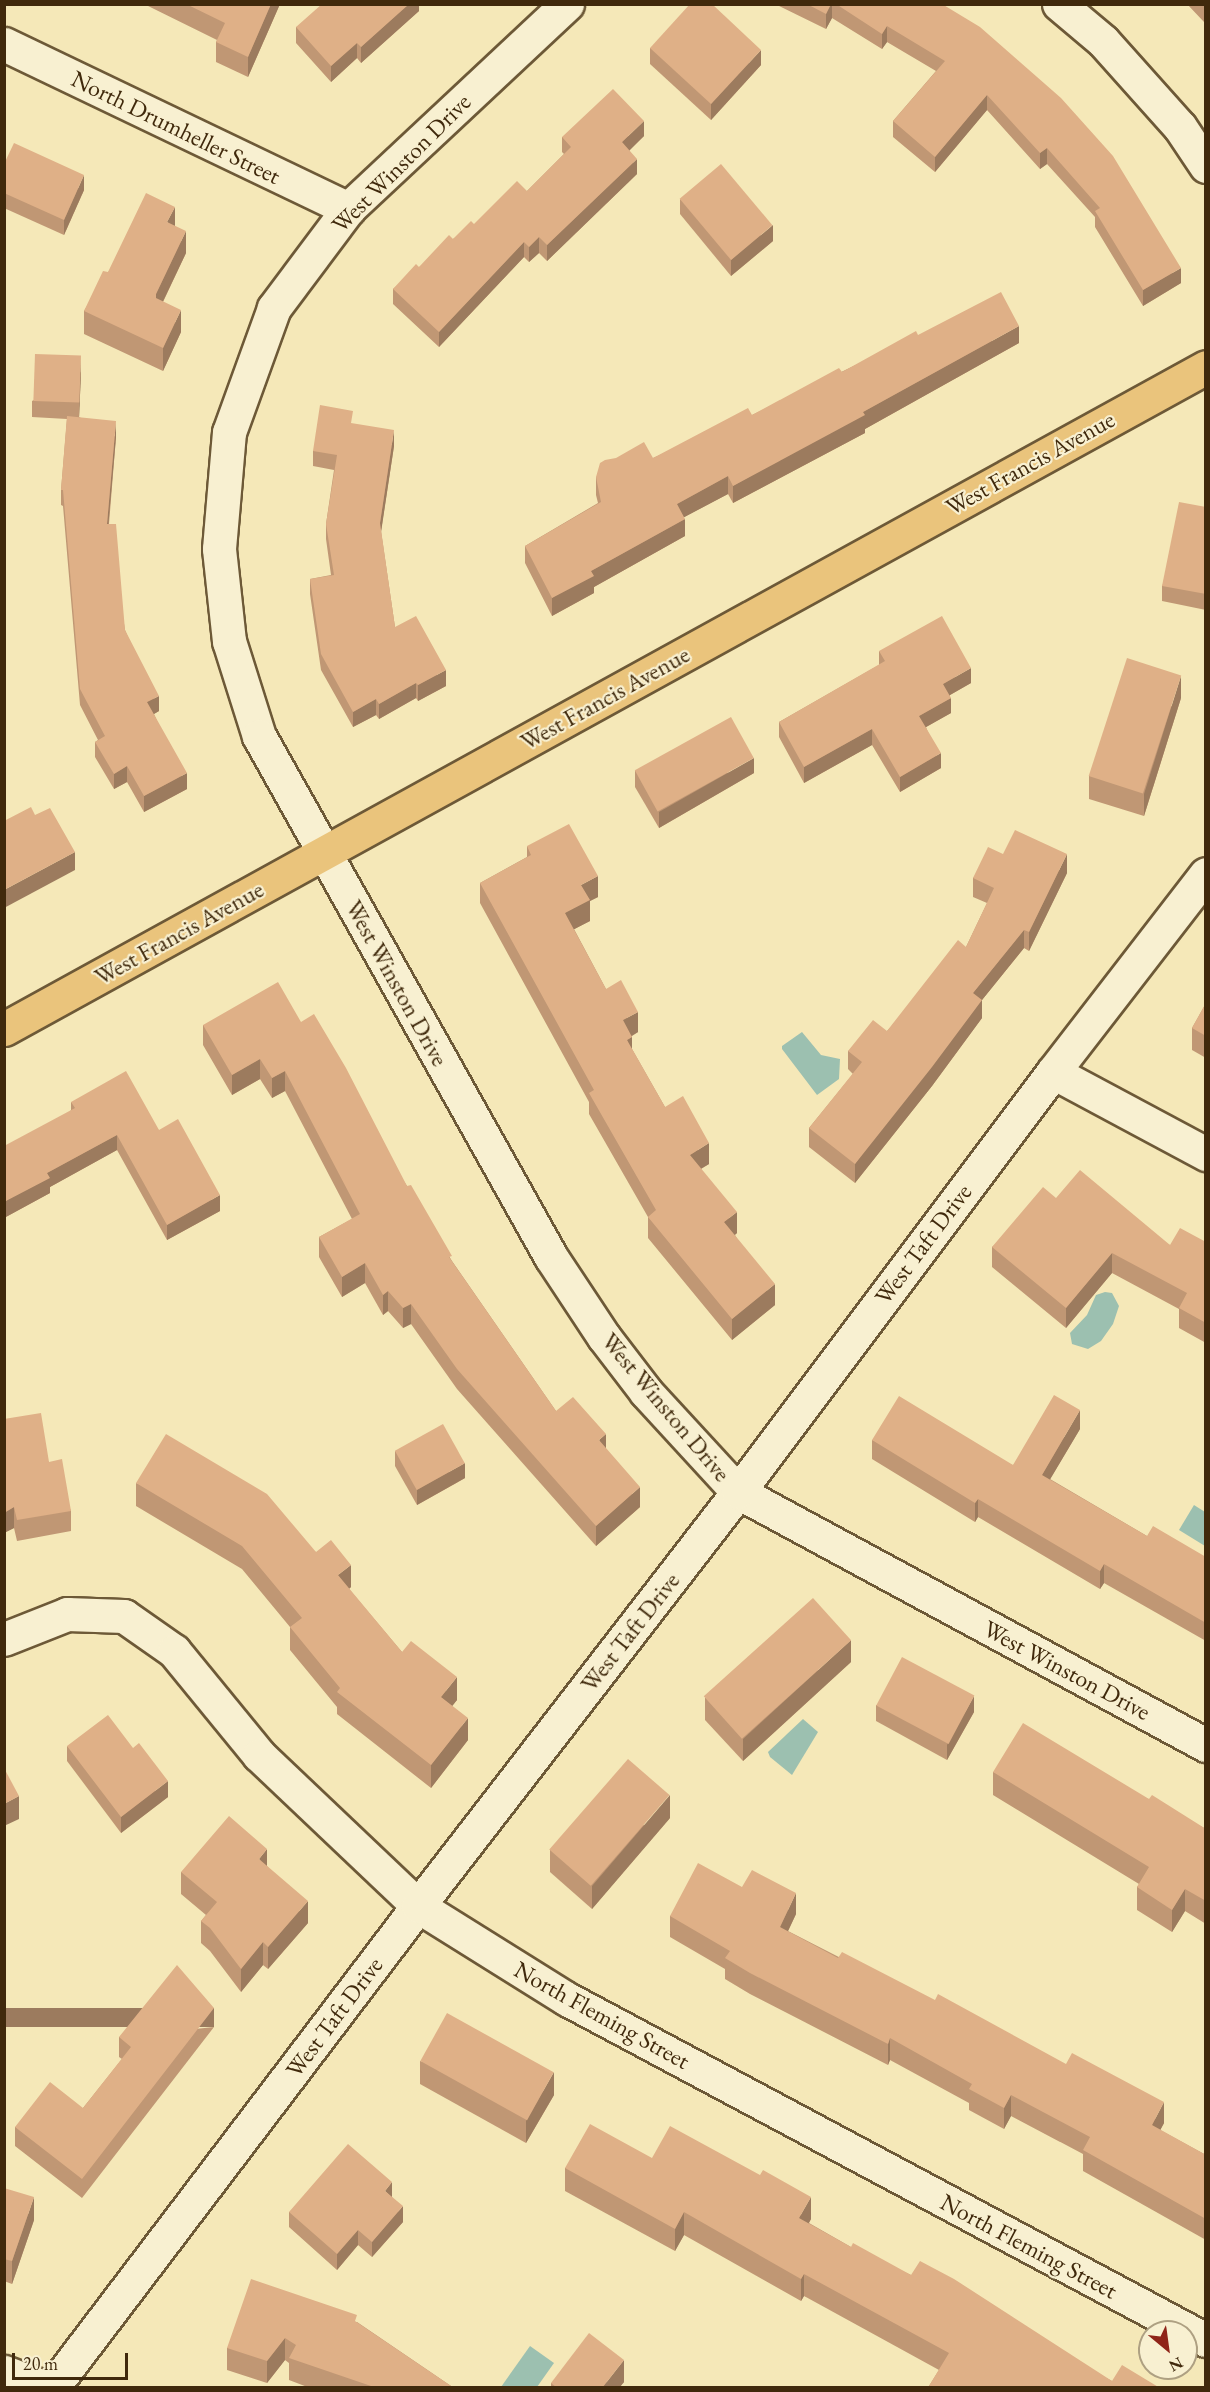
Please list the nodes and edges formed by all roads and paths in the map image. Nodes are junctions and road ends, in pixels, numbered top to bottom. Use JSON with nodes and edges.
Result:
{"nodes":[{"id":1,"x":567,"y":4,"type":"edge"},
{"id":2,"x":1059,"y":4,"type":"edge"},
{"id":3,"x":4,"y":44,"type":"edge"},
{"id":4,"x":1206,"y":166,"type":"edge"},
{"id":5,"x":348,"y":209,"type":"junction"},
{"id":6,"x":1206,"y":366,"type":"edge"},
{"id":7,"x":324,"y":853,"type":"junction"},
{"id":8,"x":1206,"y":874,"type":"edge"},
{"id":9,"x":4,"y":1029,"type":"edge"},
{"id":10,"x":1053,"y":1072,"type":"junction"},
{"id":11,"x":1206,"y":1154,"type":"edge"},
{"id":12,"x":738,"y":1492,"type":"junction"},
{"id":13,"x":4,"y":1639,"type":"edge"},
{"id":14,"x":1206,"y":1745,"type":"edge"},
{"id":15,"x":418,"y":1906,"type":"junction"},
{"id":16,"x":1206,"y":2340,"type":"edge"},
{"id":17,"x":4,"y":2372,"type":"edge"},
{"id":18,"x":46,"y":2388,"type":"edge"},
{"id":19,"x":52,"y":2388,"type":"edge"}],
"edges":[{"from":1,"to":5,"type":"street","name":"West Winston Drive"},
{"from":2,"to":4,"type":"street"},
{"from":3,"to":5,"type":"street","name":"North Drumheller Street"},
{"from":5,"to":7,"type":"street","name":"West Winston Drive"},
{"from":6,"to":7,"type":"main road","name":"West Francis Avenue"},
{"from":7,"to":9,"type":"main road","name":"West Francis Avenue"},
{"from":7,"to":12,"type":"street","name":"West Winston Drive"},
{"from":8,"to":10,"type":"street","name":"West Taft Drive"},
{"from":10,"to":11,"type":"street"},
{"from":10,"to":12,"type":"street","name":"West Taft Drive"},
{"from":12,"to":14,"type":"street","name":"West Winston Drive"},
{"from":12,"to":15,"type":"street","name":"West Taft Drive"},
{"from":13,"to":15,"type":"street","name":"North Fleming Street"},
{"from":15,"to":16,"type":"street","name":"North Fleming Street"},
{"from":15,"to":19,"type":"street","name":"West Taft Drive"},
{"from":17,"to":18,"type":"street"}]}
